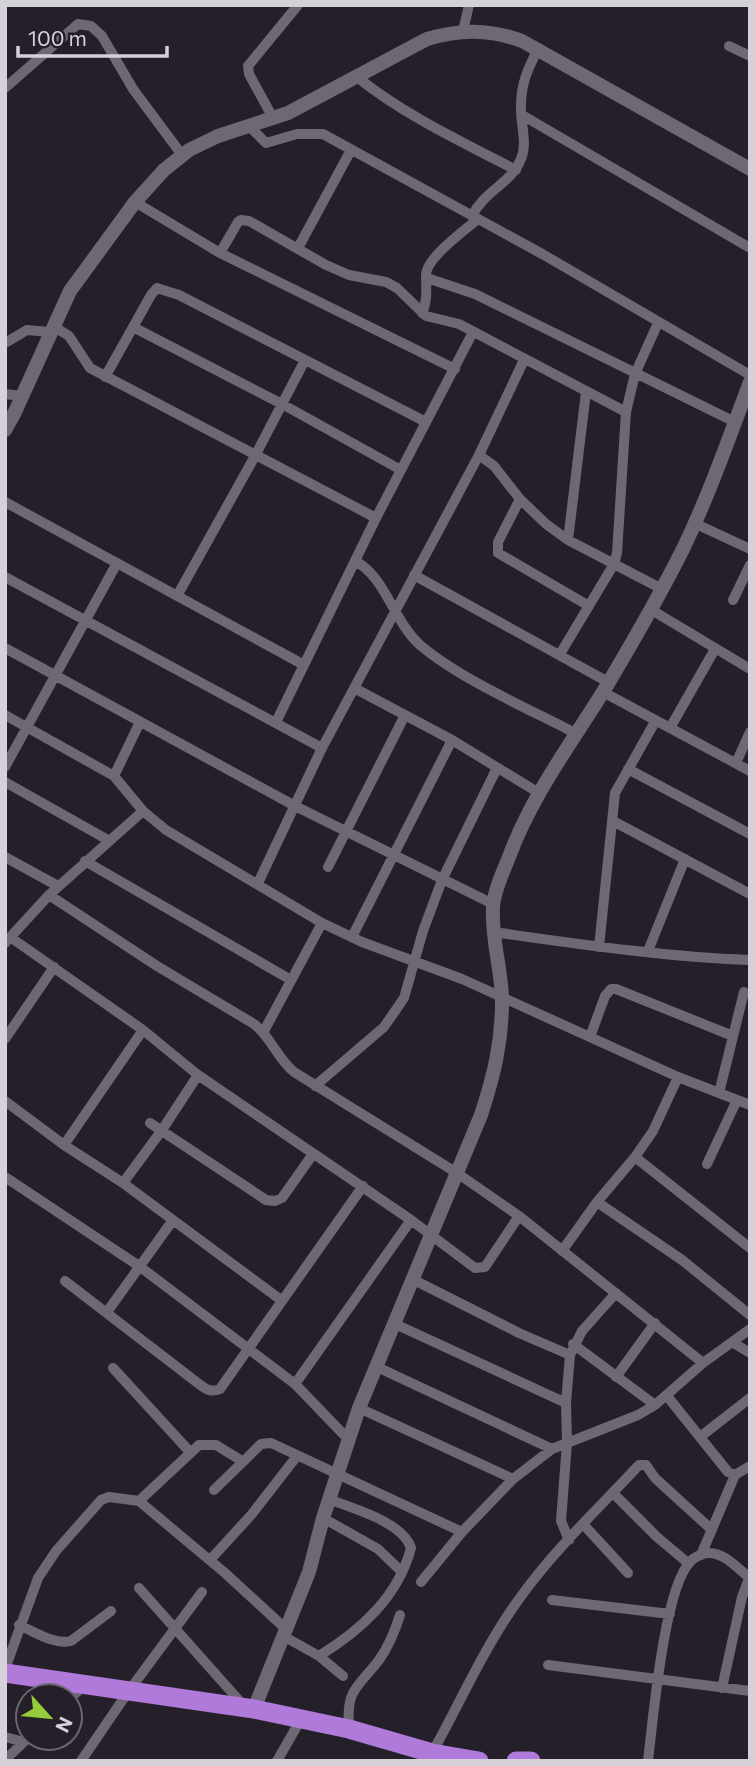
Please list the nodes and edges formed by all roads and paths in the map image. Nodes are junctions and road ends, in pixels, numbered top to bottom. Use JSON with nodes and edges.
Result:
{"nodes":[{"id":1,"x":298,"y":5,"type":"edge"},
{"id":2,"x":469,"y":5,"type":"edge"},
{"id":3,"x":463,"y":31,"type":"junction"},
{"id":4,"x":729,"y":46,"type":"dead end"},
{"id":5,"x":538,"y":49,"type":"junction"},
{"id":6,"x":750,"y":56,"type":"edge"},
{"id":7,"x":357,"y":77,"type":"junction"},
{"id":8,"x":5,"y":88,"type":"edge"},
{"id":9,"x":522,"y":115,"type":"junction"},
{"id":10,"x":273,"y":118,"type":"junction"},
{"id":11,"x":249,"y":126,"type":"junction"},
{"id":12,"x":351,"y":150,"type":"junction"},
{"id":13,"x":182,"y":155,"type":"junction"},
{"id":14,"x":750,"y":169,"type":"edge"},
{"id":15,"x":516,"y":170,"type":"junction"},
{"id":16,"x":135,"y":202,"type":"junction"},
{"id":17,"x":475,"y":218,"type":"junction"},
{"id":18,"x":298,"y":248,"type":"junction"},
{"id":19,"x":750,"y":248,"type":"edge"},
{"id":20,"x":220,"y":253,"type":"junction"},
{"id":21,"x":427,"y":278,"type":"junction"},
{"id":22,"x":422,"y":313,"type":"junction"},
{"id":23,"x":658,"y":323,"type":"junction"},
{"id":24,"x":134,"y":327,"type":"junction"},
{"id":25,"x":51,"y":329,"type":"junction"},
{"id":26,"x":473,"y":332,"type":"junction"},
{"id":27,"x":5,"y":343,"type":"edge"},
{"id":28,"x":305,"y":360,"type":"junction"},
{"id":29,"x":524,"y":360,"type":"junction"},
{"id":30,"x":455,"y":369,"type":"junction"},
{"id":31,"x":635,"y":374,"type":"junction"},
{"id":32,"x":750,"y":375,"type":"edge"},
{"id":33,"x":105,"y":377,"type":"junction"},
{"id":34,"x":750,"y":382,"type":"edge"},
{"id":35,"x":586,"y":392,"type":"junction"},
{"id":36,"x":5,"y":394,"type":"edge"},
{"id":37,"x":22,"y":396,"type":"junction"},
{"id":38,"x":282,"y":404,"type":"junction"},
{"id":39,"x":626,"y":412,"type":"junction"},
{"id":40,"x":741,"y":418,"type":"edge"},
{"id":41,"x":426,"y":422,"type":"junction"},
{"id":42,"x":5,"y":430,"type":"edge"},
{"id":43,"x":479,"y":454,"type":"junction"},
{"id":44,"x":255,"y":456,"type":"junction"},
{"id":45,"x":401,"y":471,"type":"junction"},
{"id":46,"x":520,"y":499,"type":"junction"},
{"id":47,"x":5,"y":502,"type":"edge"},
{"id":48,"x":376,"y":518,"type":"junction"},
{"id":49,"x":694,"y":523,"type":"junction"},
{"id":50,"x":568,"y":540,"type":"junction"},
{"id":51,"x":750,"y":549,"type":"edge"},
{"id":52,"x":355,"y":561,"type":"junction"},
{"id":53,"x":117,"y":563,"type":"junction"},
{"id":54,"x":614,"y":564,"type":"junction"},
{"id":55,"x":750,"y":565,"type":"edge"},
{"id":56,"x":414,"y":575,"type":"junction"},
{"id":57,"x":5,"y":577,"type":"edge"},
{"id":58,"x":662,"y":589,"type":"junction"},
{"id":59,"x":177,"y":596,"type":"junction"},
{"id":60,"x":733,"y":600,"type":"dead end"},
{"id":61,"x":589,"y":606,"type":"junction"},
{"id":62,"x":650,"y":609,"type":"junction"},
{"id":63,"x":395,"y":613,"type":"junction"},
{"id":64,"x":85,"y":619,"type":"junction"},
{"id":65,"x":5,"y":648,"type":"edge"},
{"id":66,"x":715,"y":649,"type":"junction"},
{"id":67,"x":560,"y":654,"type":"junction"},
{"id":68,"x":304,"y":665,"type":"junction"},
{"id":69,"x":750,"y":669,"type":"edge"},
{"id":70,"x":54,"y":675,"type":"junction"},
{"id":71,"x":605,"y":687,"type":"junction"},
{"id":72,"x":356,"y":689,"type":"junction"},
{"id":73,"x":5,"y":715,"type":"edge"},
{"id":74,"x":405,"y":715,"type":"junction"},
{"id":75,"x":656,"y":720,"type":"junction"},
{"id":76,"x":140,"y":722,"type":"junction"},
{"id":77,"x":276,"y":722,"type":"junction"},
{"id":78,"x":26,"y":727,"type":"junction"},
{"id":79,"x":670,"y":728,"type":"junction"},
{"id":80,"x":750,"y":732,"type":"edge"},
{"id":81,"x":575,"y":733,"type":"junction"},
{"id":82,"x":452,"y":740,"type":"junction"},
{"id":83,"x":322,"y":748,"type":"junction"},
{"id":84,"x":736,"y":763,"type":"junction"},
{"id":85,"x":5,"y":767,"type":"edge"},
{"id":86,"x":497,"y":768,"type":"junction"},
{"id":87,"x":628,"y":769,"type":"junction"},
{"id":88,"x":750,"y":771,"type":"edge"},
{"id":89,"x":114,"y":776,"type":"junction"},
{"id":90,"x":5,"y":782,"type":"edge"},
{"id":91,"x":539,"y":793,"type":"junction"},
{"id":92,"x":295,"y":806,"type":"junction"},
{"id":93,"x":142,"y":811,"type":"junction"},
{"id":94,"x":613,"y":821,"type":"junction"},
{"id":95,"x":346,"y":831,"type":"junction"},
{"id":96,"x":750,"y":834,"type":"edge"},
{"id":97,"x":108,"y":840,"type":"junction"},
{"id":98,"x":394,"y":855,"type":"junction"},
{"id":99,"x":5,"y":857,"type":"edge"},
{"id":100,"x":685,"y":859,"type":"junction"},
{"id":101,"x":85,"y":861,"type":"junction"},
{"id":102,"x":328,"y":867,"type":"dead end"},
{"id":103,"x":442,"y":880,"type":"junction"},
{"id":104,"x":258,"y":883,"type":"junction"},
{"id":105,"x":58,"y":886,"type":"junction"},
{"id":106,"x":750,"y":894,"type":"edge"},
{"id":107,"x":49,"y":895,"type":"junction"},
{"id":108,"x":493,"y":904,"type":"junction"},
{"id":109,"x":322,"y":923,"type":"junction"},
{"id":110,"x":493,"y":932,"type":"junction"},
{"id":111,"x":352,"y":937,"type":"junction"},
{"id":112,"x":8,"y":940,"type":"edge"},
{"id":113,"x":599,"y":947,"type":"junction"},
{"id":114,"x":648,"y":951,"type":"junction"},
{"id":115,"x":750,"y":960,"type":"edge"},
{"id":116,"x":413,"y":962,"type":"junction"},
{"id":117,"x":54,"y":967,"type":"junction"},
{"id":118,"x":291,"y":980,"type":"junction"},
{"id":119,"x":744,"y":992,"type":"dead end"},
{"id":120,"x":502,"y":998,"type":"junction"},
{"id":121,"x":143,"y":1030,"type":"junction"},
{"id":122,"x":264,"y":1031,"type":"junction"},
{"id":123,"x":733,"y":1036,"type":"junction"},
{"id":124,"x":590,"y":1037,"type":"junction"},
{"id":125,"x":5,"y":1039,"type":"edge"},
{"id":126,"x":198,"y":1075,"type":"junction"},
{"id":127,"x":678,"y":1077,"type":"junction"},
{"id":128,"x":315,"y":1086,"type":"junction"},
{"id":129,"x":719,"y":1093,"type":"junction"},
{"id":130,"x":737,"y":1100,"type":"junction"},
{"id":131,"x":5,"y":1101,"type":"edge"},
{"id":132,"x":750,"y":1105,"type":"edge"},
{"id":133,"x":150,"y":1123,"type":"dead end"},
{"id":134,"x":162,"y":1130,"type":"junction"},
{"id":135,"x":64,"y":1144,"type":"junction"},
{"id":136,"x":313,"y":1154,"type":"junction"},
{"id":137,"x":635,"y":1157,"type":"junction"},
{"id":138,"x":707,"y":1164,"type":"dead end"},
{"id":139,"x":457,"y":1173,"type":"junction"},
{"id":140,"x":5,"y":1177,"type":"edge"},
{"id":141,"x":123,"y":1183,"type":"junction"},
{"id":142,"x":363,"y":1186,"type":"junction"},
{"id":143,"x":597,"y":1202,"type":"junction"},
{"id":144,"x":519,"y":1216,"type":"junction"},
{"id":145,"x":173,"y":1220,"type":"junction"},
{"id":146,"x":411,"y":1220,"type":"junction"},
{"id":147,"x":432,"y":1235,"type":"junction"},
{"id":148,"x":750,"y":1248,"type":"edge"},
{"id":149,"x":562,"y":1251,"type":"junction"},
{"id":150,"x":139,"y":1266,"type":"junction"},
{"id":151,"x":412,"y":1279,"type":"junction"},
{"id":152,"x":65,"y":1281,"type":"dead end"},
{"id":153,"x":616,"y":1293,"type":"junction"},
{"id":154,"x":281,"y":1300,"type":"junction"},
{"id":155,"x":107,"y":1312,"type":"junction"},
{"id":156,"x":750,"y":1315,"type":"edge"},
{"id":157,"x":393,"y":1324,"type":"junction"},
{"id":158,"x":655,"y":1324,"type":"junction"},
{"id":159,"x":750,"y":1329,"type":"edge"},
{"id":160,"x":732,"y":1342,"type":"junction"},
{"id":161,"x":246,"y":1349,"type":"junction"},
{"id":162,"x":572,"y":1349,"type":"junction"},
{"id":163,"x":750,"y":1353,"type":"edge"},
{"id":164,"x":703,"y":1363,"type":"junction"},
{"id":165,"x":375,"y":1366,"type":"junction"},
{"id":166,"x":113,"y":1368,"type":"dead end"},
{"id":167,"x":616,"y":1377,"type":"junction"},
{"id":168,"x":295,"y":1384,"type":"junction"},
{"id":169,"x":667,"y":1396,"type":"junction"},
{"id":170,"x":750,"y":1398,"type":"edge"},
{"id":171,"x":566,"y":1403,"type":"junction"},
{"id":172,"x":655,"y":1405,"type":"junction"},
{"id":173,"x":359,"y":1408,"type":"junction"},
{"id":174,"x":700,"y":1437,"type":"junction"},
{"id":175,"x":348,"y":1439,"type":"junction"},
{"id":176,"x":567,"y":1443,"type":"junction"},
{"id":177,"x":552,"y":1449,"type":"junction"},
{"id":178,"x":190,"y":1452,"type":"junction"},
{"id":179,"x":297,"y":1456,"type":"junction"},
{"id":180,"x":242,"y":1461,"type":"junction"},
{"id":181,"x":750,"y":1466,"type":"edge"},
{"id":182,"x":336,"y":1474,"type":"junction"},
{"id":183,"x":735,"y":1475,"type":"junction"},
{"id":184,"x":513,"y":1479,"type":"junction"},
{"id":185,"x":214,"y":1490,"type":"dead end"},
{"id":186,"x":613,"y":1493,"type":"junction"},
{"id":187,"x":328,"y":1499,"type":"junction"},
{"id":188,"x":139,"y":1501,"type":"junction"},
{"id":189,"x":323,"y":1518,"type":"junction"},
{"id":190,"x":584,"y":1525,"type":"junction"},
{"id":191,"x":712,"y":1530,"type":"junction"},
{"id":192,"x":462,"y":1532,"type":"junction"},
{"id":193,"x":569,"y":1540,"type":"junction"},
{"id":194,"x":701,"y":1555,"type":"junction"},
{"id":195,"x":210,"y":1560,"type":"junction"},
{"id":196,"x":688,"y":1563,"type":"junction"},
{"id":197,"x":402,"y":1572,"type":"junction"},
{"id":198,"x":628,"y":1573,"type":"dead end"},
{"id":199,"x":749,"y":1577,"type":"edge"},
{"id":200,"x":421,"y":1582,"type":"dead end"},
{"id":201,"x":139,"y":1588,"type":"dead end"},
{"id":202,"x":202,"y":1592,"type":"dead end"},
{"id":203,"x":552,"y":1601,"type":"dead end"},
{"id":204,"x":111,"y":1611,"type":"dead end"},
{"id":205,"x":670,"y":1614,"type":"junction"},
{"id":206,"x":400,"y":1615,"type":"dead end"},
{"id":207,"x":19,"y":1625,"type":"junction"},
{"id":208,"x":176,"y":1629,"type":"junction"},
{"id":209,"x":286,"y":1634,"type":"junction"},
{"id":210,"x":319,"y":1656,"type":"junction"},
{"id":211,"x":548,"y":1665,"type":"dead end"},
{"id":212,"x":5,"y":1671,"type":"edge"},
{"id":213,"x":343,"y":1676,"type":"dead end"},
{"id":214,"x":658,"y":1679,"type":"junction"},
{"id":215,"x":43,"y":1682,"type":"edge"},
{"id":216,"x":722,"y":1688,"type":"junction"},
{"id":217,"x":750,"y":1691,"type":"edge"},
{"id":218,"x":84,"y":1692,"type":"edge"},
{"id":219,"x":128,"y":1692,"type":"junction"},
{"id":220,"x":250,"y":1709,"type":"junction"},
{"id":221,"x":301,"y":1719,"type":"junction"},
{"id":222,"x":349,"y":1729,"type":"junction"},
{"id":223,"x":432,"y":1753,"type":"junction"},
{"id":224,"x":475,"y":1760,"type":"edge"},
{"id":225,"x":81,"y":1761,"type":"edge"},
{"id":226,"x":277,"y":1761,"type":"edge"},
{"id":227,"x":516,"y":1761,"type":"edge"},
{"id":228,"x":531,"y":1761,"type":"edge"},
{"id":229,"x":648,"y":1761,"type":"edge"}],
"edges":[{"from":1,"to":10,"type":"street"},
{"from":2,"to":3,"type":"street"},
{"from":3,"to":5,"type":"street"},
{"from":3,"to":7,"type":"street"},
{"from":4,"to":6,"type":"street"},
{"from":5,"to":9,"type":"street"},
{"from":5,"to":14,"type":"street"},
{"from":7,"to":10,"type":"street"},
{"from":7,"to":15,"type":"street"},
{"from":8,"to":13,"type":"street"},
{"from":9,"to":15,"type":"street"},
{"from":9,"to":19,"type":"street"},
{"from":10,"to":11,"type":"street"},
{"from":11,"to":12,"type":"street"},
{"from":11,"to":13,"type":"street"},
{"from":12,"to":17,"type":"street"},
{"from":12,"to":18,"type":"street"},
{"from":13,"to":16,"type":"street"},
{"from":15,"to":17,"type":"street"},
{"from":16,"to":20,"type":"street"},
{"from":16,"to":25,"type":"street"},
{"from":17,"to":21,"type":"street"},
{"from":17,"to":23,"type":"street"},
{"from":18,"to":20,"type":"street"},
{"from":18,"to":22,"type":"street"},
{"from":20,"to":30,"type":"street"},
{"from":21,"to":22,"type":"street"},
{"from":21,"to":31,"type":"street"},
{"from":22,"to":26,"type":"street"},
{"from":23,"to":31,"type":"street"},
{"from":23,"to":32,"type":"street"},
{"from":24,"to":28,"type":"street"},
{"from":24,"to":33,"type":"street"},
{"from":24,"to":38,"type":"street"},
{"from":25,"to":27,"type":"street"},
{"from":25,"to":33,"type":"street"},
{"from":25,"to":37,"type":"street"},
{"from":26,"to":29,"type":"street"},
{"from":26,"to":30,"type":"street"},
{"from":28,"to":38,"type":"street"},
{"from":28,"to":41,"type":"street"},
{"from":29,"to":35,"type":"street"},
{"from":29,"to":43,"type":"street"},
{"from":30,"to":41,"type":"street"},
{"from":31,"to":39,"type":"street"},
{"from":31,"to":40,"type":"street"},
{"from":33,"to":44,"type":"street"},
{"from":34,"to":40,"type":"street"},
{"from":35,"to":39,"type":"street"},
{"from":35,"to":50,"type":"street"},
{"from":36,"to":37,"type":"street"},
{"from":37,"to":42,"type":"street"},
{"from":38,"to":44,"type":"street"},
{"from":38,"to":45,"type":"street"},
{"from":39,"to":54,"type":"street"},
{"from":40,"to":49,"type":"street"},
{"from":41,"to":45,"type":"street"},
{"from":43,"to":46,"type":"street"},
{"from":43,"to":56,"type":"street"},
{"from":44,"to":48,"type":"street"},
{"from":44,"to":59,"type":"street"},
{"from":45,"to":48,"type":"street"},
{"from":46,"to":50,"type":"street"},
{"from":46,"to":61,"type":"street"},
{"from":47,"to":53,"type":"street"},
{"from":48,"to":52,"type":"street"},
{"from":49,"to":51,"type":"street"},
{"from":49,"to":58,"type":"street"},
{"from":50,"to":54,"type":"street"},
{"from":52,"to":63,"type":"street"},
{"from":52,"to":68,"type":"street"},
{"from":53,"to":59,"type":"street"},
{"from":53,"to":64,"type":"street"},
{"from":54,"to":58,"type":"street"},
{"from":54,"to":61,"type":"street"},
{"from":55,"to":60,"type":"street"},
{"from":56,"to":63,"type":"street"},
{"from":56,"to":67,"type":"street"},
{"from":57,"to":64,"type":"street"},
{"from":58,"to":62,"type":"street"},
{"from":59,"to":68,"type":"street"},
{"from":61,"to":67,"type":"street"},
{"from":62,"to":66,"type":"street"},
{"from":62,"to":71,"type":"street"},
{"from":63,"to":72,"type":"street"},
{"from":63,"to":81,"type":"street"},
{"from":64,"to":70,"type":"street"},
{"from":64,"to":77,"type":"street"},
{"from":65,"to":70,"type":"street"},
{"from":66,"to":69,"type":"street"},
{"from":66,"to":79,"type":"street"},
{"from":67,"to":71,"type":"street"},
{"from":68,"to":77,"type":"street"},
{"from":70,"to":76,"type":"street"},
{"from":70,"to":78,"type":"street"},
{"from":71,"to":75,"type":"street"},
{"from":71,"to":81,"type":"street"},
{"from":72,"to":74,"type":"street"},
{"from":72,"to":83,"type":"street"},
{"from":73,"to":78,"type":"street"},
{"from":74,"to":82,"type":"street"},
{"from":74,"to":95,"type":"street"},
{"from":75,"to":79,"type":"street"},
{"from":75,"to":87,"type":"street"},
{"from":76,"to":89,"type":"street"},
{"from":76,"to":92,"type":"street"},
{"from":77,"to":83,"type":"street"},
{"from":78,"to":85,"type":"street"},
{"from":78,"to":89,"type":"street"},
{"from":79,"to":84,"type":"street"},
{"from":80,"to":84,"type":"street"},
{"from":81,"to":91,"type":"street"},
{"from":82,"to":86,"type":"street"},
{"from":82,"to":98,"type":"street"},
{"from":83,"to":92,"type":"street"},
{"from":84,"to":88,"type":"street"},
{"from":86,"to":91,"type":"street"},
{"from":86,"to":103,"type":"street"},
{"from":87,"to":94,"type":"street"},
{"from":87,"to":96,"type":"street"},
{"from":89,"to":93,"type":"street"},
{"from":90,"to":97,"type":"street"},
{"from":91,"to":108,"type":"street"},
{"from":92,"to":95,"type":"street"},
{"from":92,"to":104,"type":"street"},
{"from":93,"to":97,"type":"street"},
{"from":93,"to":104,"type":"street"},
{"from":94,"to":100,"type":"street"},
{"from":94,"to":113,"type":"street"},
{"from":95,"to":98,"type":"street"},
{"from":95,"to":102,"type":"street"},
{"from":97,"to":101,"type":"street"},
{"from":98,"to":103,"type":"street"},
{"from":98,"to":111,"type":"street"},
{"from":99,"to":105,"type":"street"},
{"from":100,"to":106,"type":"street"},
{"from":100,"to":114,"type":"street"},
{"from":101,"to":105,"type":"street"},
{"from":101,"to":118,"type":"street"},
{"from":103,"to":108,"type":"street"},
{"from":103,"to":116,"type":"street"},
{"from":104,"to":109,"type":"street"},
{"from":105,"to":107,"type":"street"},
{"from":107,"to":112,"type":"street"},
{"from":107,"to":122,"type":"street"},
{"from":108,"to":110,"type":"street"},
{"from":109,"to":111,"type":"street"},
{"from":109,"to":118,"type":"street"},
{"from":110,"to":113,"type":"street"},
{"from":110,"to":120,"type":"street"},
{"from":111,"to":116,"type":"street"},
{"from":112,"to":117,"type":"street"},
{"from":113,"to":114,"type":"street"},
{"from":114,"to":115,"type":"street"},
{"from":116,"to":120,"type":"street"},
{"from":116,"to":128,"type":"street"},
{"from":117,"to":121,"type":"street"},
{"from":117,"to":125,"type":"street"},
{"from":118,"to":122,"type":"street"},
{"from":119,"to":123,"type":"street"},
{"from":120,"to":124,"type":"street"},
{"from":120,"to":139,"type":"street"},
{"from":121,"to":126,"type":"street"},
{"from":121,"to":135,"type":"street"},
{"from":122,"to":128,"type":"street"},
{"from":123,"to":124,"type":"street"},
{"from":123,"to":129,"type":"street"},
{"from":124,"to":127,"type":"street"},
{"from":126,"to":134,"type":"street"},
{"from":126,"to":136,"type":"street"},
{"from":127,"to":129,"type":"street"},
{"from":127,"to":137,"type":"street"},
{"from":128,"to":139,"type":"street"},
{"from":129,"to":130,"type":"street"},
{"from":130,"to":132,"type":"street"},
{"from":130,"to":138,"type":"street"},
{"from":131,"to":135,"type":"street"},
{"from":133,"to":134,"type":"street"},
{"from":134,"to":136,"type":"street"},
{"from":134,"to":141,"type":"street"},
{"from":135,"to":141,"type":"street"},
{"from":136,"to":142,"type":"street"},
{"from":137,"to":143,"type":"street"},
{"from":137,"to":148,"type":"street"},
{"from":139,"to":144,"type":"street"},
{"from":139,"to":147,"type":"street"},
{"from":140,"to":150,"type":"street"},
{"from":141,"to":145,"type":"street"},
{"from":142,"to":146,"type":"street"},
{"from":142,"to":154,"type":"street"},
{"from":143,"to":149,"type":"street"},
{"from":143,"to":156,"type":"street"},
{"from":144,"to":147,"type":"street"},
{"from":144,"to":149,"type":"street"},
{"from":145,"to":150,"type":"street"},
{"from":145,"to":154,"type":"street"},
{"from":146,"to":147,"type":"street"},
{"from":146,"to":168,"type":"street"},
{"from":147,"to":151,"type":"street"},
{"from":149,"to":153,"type":"street"},
{"from":150,"to":155,"type":"street"},
{"from":150,"to":161,"type":"street"},
{"from":151,"to":157,"type":"street"},
{"from":151,"to":162,"type":"street"},
{"from":152,"to":155,"type":"street"},
{"from":153,"to":158,"type":"street"},
{"from":153,"to":162,"type":"street"},
{"from":154,"to":161,"type":"street"},
{"from":155,"to":161,"type":"street"},
{"from":157,"to":165,"type":"street"},
{"from":157,"to":171,"type":"street"},
{"from":158,"to":164,"type":"street"},
{"from":158,"to":167,"type":"street"},
{"from":159,"to":160,"type":"street"},
{"from":160,"to":163,"type":"street"},
{"from":160,"to":164,"type":"street"},
{"from":161,"to":168,"type":"street"},
{"from":162,"to":167,"type":"street"},
{"from":162,"to":171,"type":"street"},
{"from":164,"to":169,"type":"street"},
{"from":165,"to":173,"type":"street"},
{"from":165,"to":177,"type":"street"},
{"from":166,"to":178,"type":"street"},
{"from":167,"to":172,"type":"street"},
{"from":168,"to":175,"type":"street"},
{"from":169,"to":172,"type":"street"},
{"from":169,"to":174,"type":"street"},
{"from":170,"to":174,"type":"street"},
{"from":171,"to":176,"type":"street"},
{"from":172,"to":176,"type":"street"},
{"from":173,"to":175,"type":"street"},
{"from":173,"to":184,"type":"street"},
{"from":174,"to":183,"type":"street"},
{"from":175,"to":182,"type":"street"},
{"from":176,"to":177,"type":"street"},
{"from":176,"to":193,"type":"street"},
{"from":177,"to":184,"type":"street"},
{"from":178,"to":180,"type":"street"},
{"from":178,"to":188,"type":"street"},
{"from":179,"to":180,"type":"street"},
{"from":179,"to":182,"type":"street"},
{"from":179,"to":195,"type":"street"},
{"from":180,"to":185,"type":"street"},
{"from":181,"to":183,"type":"street"},
{"from":182,"to":187,"type":"street"},
{"from":182,"to":192,"type":"street"},
{"from":183,"to":191,"type":"street"},
{"from":184,"to":192,"type":"street"},
{"from":186,"to":190,"type":"street"},
{"from":186,"to":191,"type":"street"},
{"from":186,"to":196,"type":"street"},
{"from":187,"to":189,"type":"street"},
{"from":187,"to":197,"type":"street"},
{"from":188,"to":195,"type":"street"},
{"from":188,"to":207,"type":"street"},
{"from":189,"to":197,"type":"street"},
{"from":189,"to":209,"type":"street"},
{"from":190,"to":193,"type":"street"},
{"from":190,"to":198,"type":"street"},
{"from":191,"to":194,"type":"street"},
{"from":192,"to":200,"type":"street"},
{"from":193,"to":223,"type":"street"},
{"from":194,"to":196,"type":"street"},
{"from":194,"to":199,"type":"street"},
{"from":195,"to":209,"type":"street"},
{"from":196,"to":205,"type":"street"},
{"from":197,"to":210,"type":"street"},
{"from":199,"to":216,"type":"street"},
{"from":201,"to":208,"type":"street"},
{"from":202,"to":208,"type":"street"},
{"from":203,"to":205,"type":"street"},
{"from":204,"to":207,"type":"street"},
{"from":205,"to":214,"type":"street"},
{"from":206,"to":222,"type":"street"},
{"from":207,"to":212,"type":"street"},
{"from":208,"to":219,"type":"street"},
{"from":208,"to":220,"type":"street"},
{"from":209,"to":210,"type":"street"},
{"from":209,"to":220,"type":"street"},
{"from":210,"to":213,"type":"street"},
{"from":211,"to":214,"type":"street"},
{"from":212,"to":215,"type":"highway"},
{"from":214,"to":216,"type":"street"},
{"from":214,"to":229,"type":"street"},
{"from":216,"to":217,"type":"street"},
{"from":218,"to":219,"type":"highway"},
{"from":219,"to":220,"type":"highway"},
{"from":219,"to":225,"type":"street"},
{"from":220,"to":221,"type":"highway"},
{"from":221,"to":222,"type":"highway"},
{"from":221,"to":226,"type":"street"},
{"from":222,"to":223,"type":"highway"},
{"from":223,"to":224,"type":"highway"},
{"from":227,"to":228,"type":"highway"}]}
